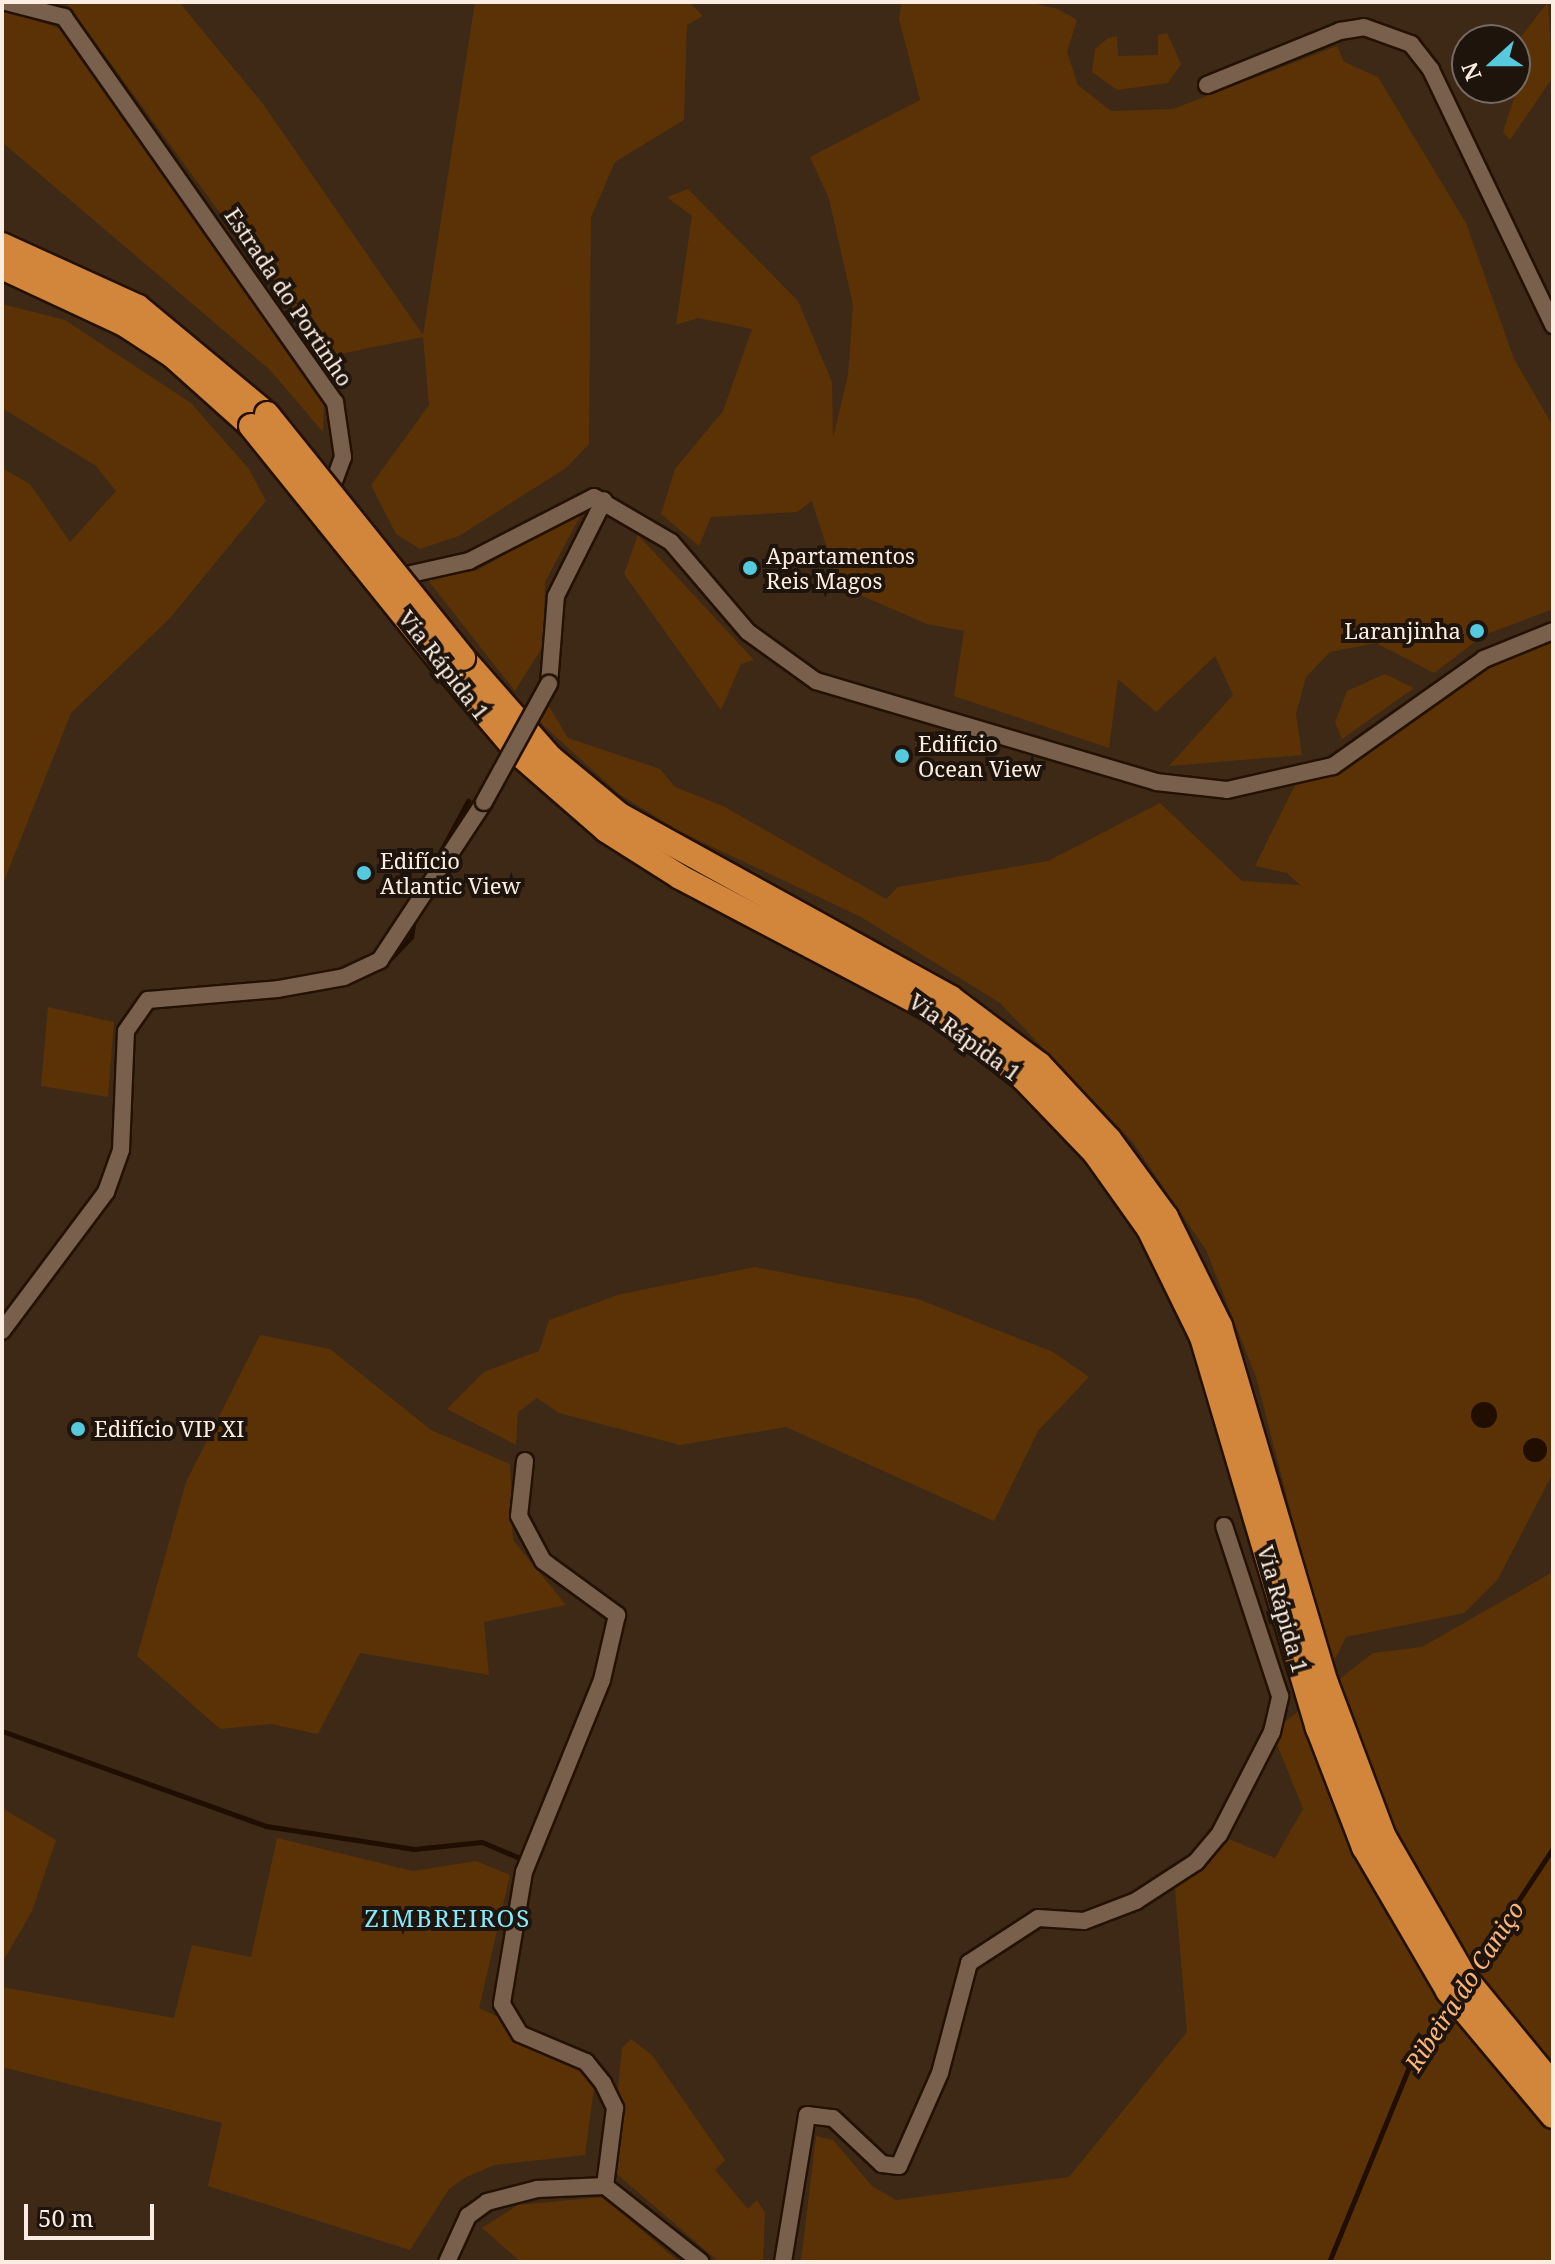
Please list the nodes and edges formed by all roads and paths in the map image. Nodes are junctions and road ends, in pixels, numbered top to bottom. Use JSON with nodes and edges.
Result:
{"nodes":[{"id":1,"x":6,"y":2,"type":"edge"},
{"id":2,"x":1207,"y":85,"type":"dead end"},
{"id":3,"x":2,"y":245,"type":"edge"},
{"id":4,"x":2,"y":267,"type":"edge"},
{"id":5,"x":1553,"y":325,"type":"edge"},
{"id":6,"x":259,"y":420,"type":"junction"},
{"id":7,"x":604,"y":500,"type":"junction"},
{"id":8,"x":1553,"y":631,"type":"edge"},
{"id":9,"x":2,"y":1331,"type":"edge"},
{"id":10,"x":525,"y":1461,"type":"dead end"},
{"id":11,"x":1224,"y":1526,"type":"dead end"},
{"id":12,"x":1316,"y":1687,"type":"junction"},
{"id":13,"x":1553,"y":2085,"type":"edge"},
{"id":14,"x":1553,"y":2116,"type":"edge"},
{"id":15,"x":605,"y":2186,"type":"junction"},
{"id":16,"x":447,"y":2262,"type":"edge"},
{"id":17,"x":701,"y":2262,"type":"edge"},
{"id":18,"x":783,"y":2262,"type":"edge"}],
"edges":[{"from":1,"to":7,"type":"street","name":"Estrada do Portinho"},
{"from":2,"to":5,"type":"street"},
{"from":3,"to":6,"type":"highway","name":"Via Rápida 1"},
{"from":4,"to":6,"type":"highway","name":"Via Rápida 1"},
{"from":6,"to":12,"type":"highway","name":"Via Rápida 1","bridge":true},
{"from":7,"to":8,"type":"street"},
{"from":7,"to":9,"type":"street","bridge":true},
{"from":10,"to":15,"type":"street"},
{"from":11,"to":18,"type":"street"},
{"from":12,"to":13,"type":"highway","name":"Via Rápida 1"},
{"from":12,"to":14,"type":"highway","name":"Via Rápida 1"},
{"from":15,"to":16,"type":"street"},
{"from":15,"to":17,"type":"street"}]}
